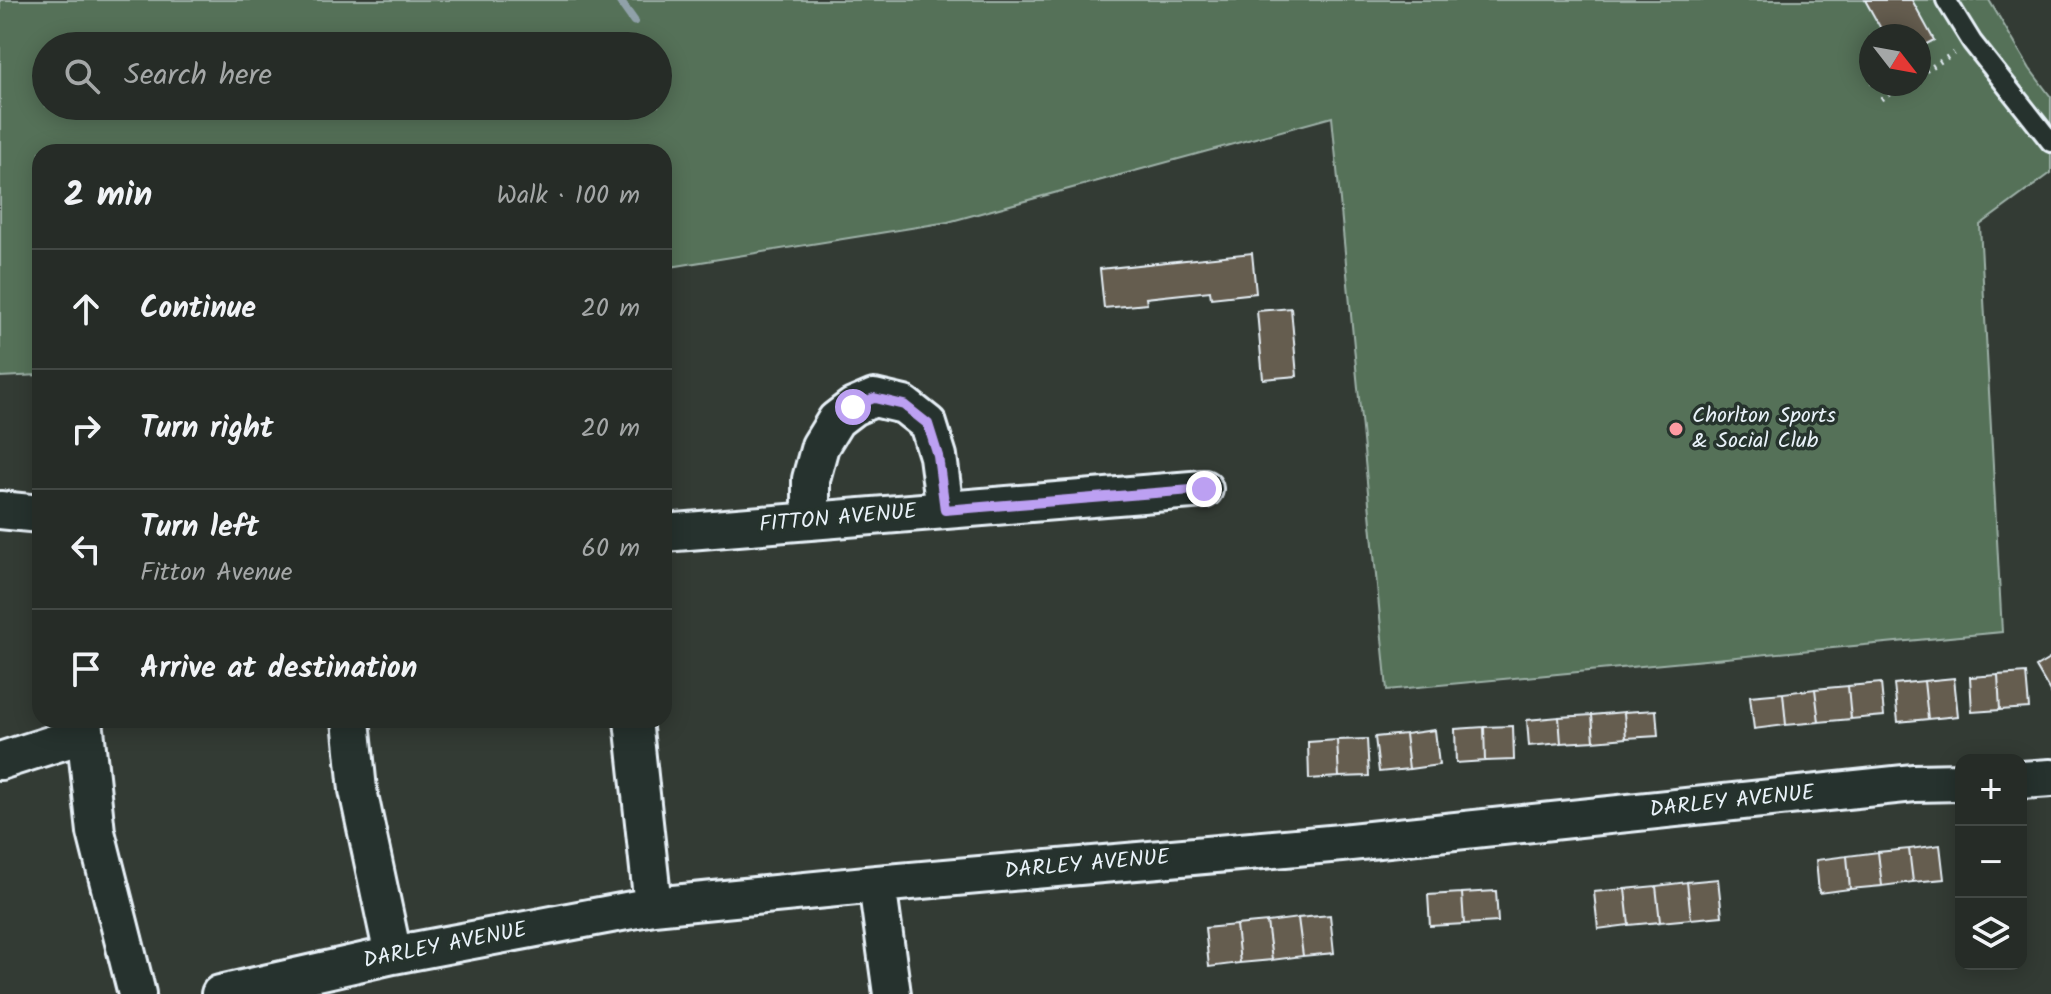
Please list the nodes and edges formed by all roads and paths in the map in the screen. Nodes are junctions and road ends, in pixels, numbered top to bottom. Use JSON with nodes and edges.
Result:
{"nodes":[{"id":1,"x":1946,"y":0,"type":"edge"},
{"id":2,"x":1972,"y":42,"type":"junction"},
{"id":3,"x":1931,"y":68,"type":"edge"},
{"id":4,"x":1886,"y":96,"type":"edge"},
{"id":5,"x":1881,"y":99,"type":"dead end"},
{"id":6,"x":2051,"y":142,"type":"edge"},
{"id":7,"x":1204,"y":489,"type":"dead end"},
{"id":8,"x":0,"y":510,"type":"edge"},
{"id":9,"x":945,"y":510,"type":"junction"},
{"id":10,"x":32,"y":513,"type":"edge"},
{"id":11,"x":811,"y":521,"type":"junction"},
{"id":12,"x":672,"y":532,"type":"edge"},
{"id":13,"x":82,"y":728,"type":"edge"},
{"id":14,"x":84,"y":728,"type":"edge"},
{"id":15,"x":352,"y":728,"type":"edge"},
{"id":16,"x":634,"y":728,"type":"edge"},
{"id":17,"x":0,"y":761,"type":"edge"},
{"id":18,"x":2051,"y":778,"type":"edge"},
{"id":19,"x":2027,"y":780,"type":"edge"},
{"id":20,"x":1955,"y":782,"type":"edge"},
{"id":21,"x":877,"y":884,"type":"junction"},
{"id":22,"x":653,"y":906,"type":"junction"},
{"id":23,"x":393,"y":955,"type":"junction"},
{"id":24,"x":137,"y":994,"type":"edge"},
{"id":25,"x":220,"y":994,"type":"edge"},
{"id":26,"x":892,"y":994,"type":"edge"}],
"edges":[{"from":1,"to":2,"type":"lane"},
{"from":2,"to":3,"type":"path"},
{"from":2,"to":6,"type":"lane"},
{"from":4,"to":5,"type":"path"},
{"from":7,"to":9,"type":"street","name":"FITTON AVENUE"},
{"from":8,"to":10,"type":"street"},
{"from":9,"to":11,"type":"street","name":"FITTON AVENUE"},
{"from":9,"to":11,"type":"street"},
{"from":11,"to":12,"type":"street","name":"FITTON AVENUE"},
{"from":13,"to":17,"type":"street"},
{"from":14,"to":24,"type":"street"},
{"from":15,"to":23,"type":"street"},
{"from":16,"to":22,"type":"street"},
{"from":18,"to":19,"type":"street"},
{"from":20,"to":21,"type":"street","name":"DARLEY AVENUE"},
{"from":21,"to":22,"type":"street","name":"DARLEY AVENUE"},
{"from":21,"to":26,"type":"street"},
{"from":22,"to":23,"type":"street","name":"DARLEY AVENUE"},
{"from":23,"to":25,"type":"street","name":"DARLEY AVENUE"}]}
